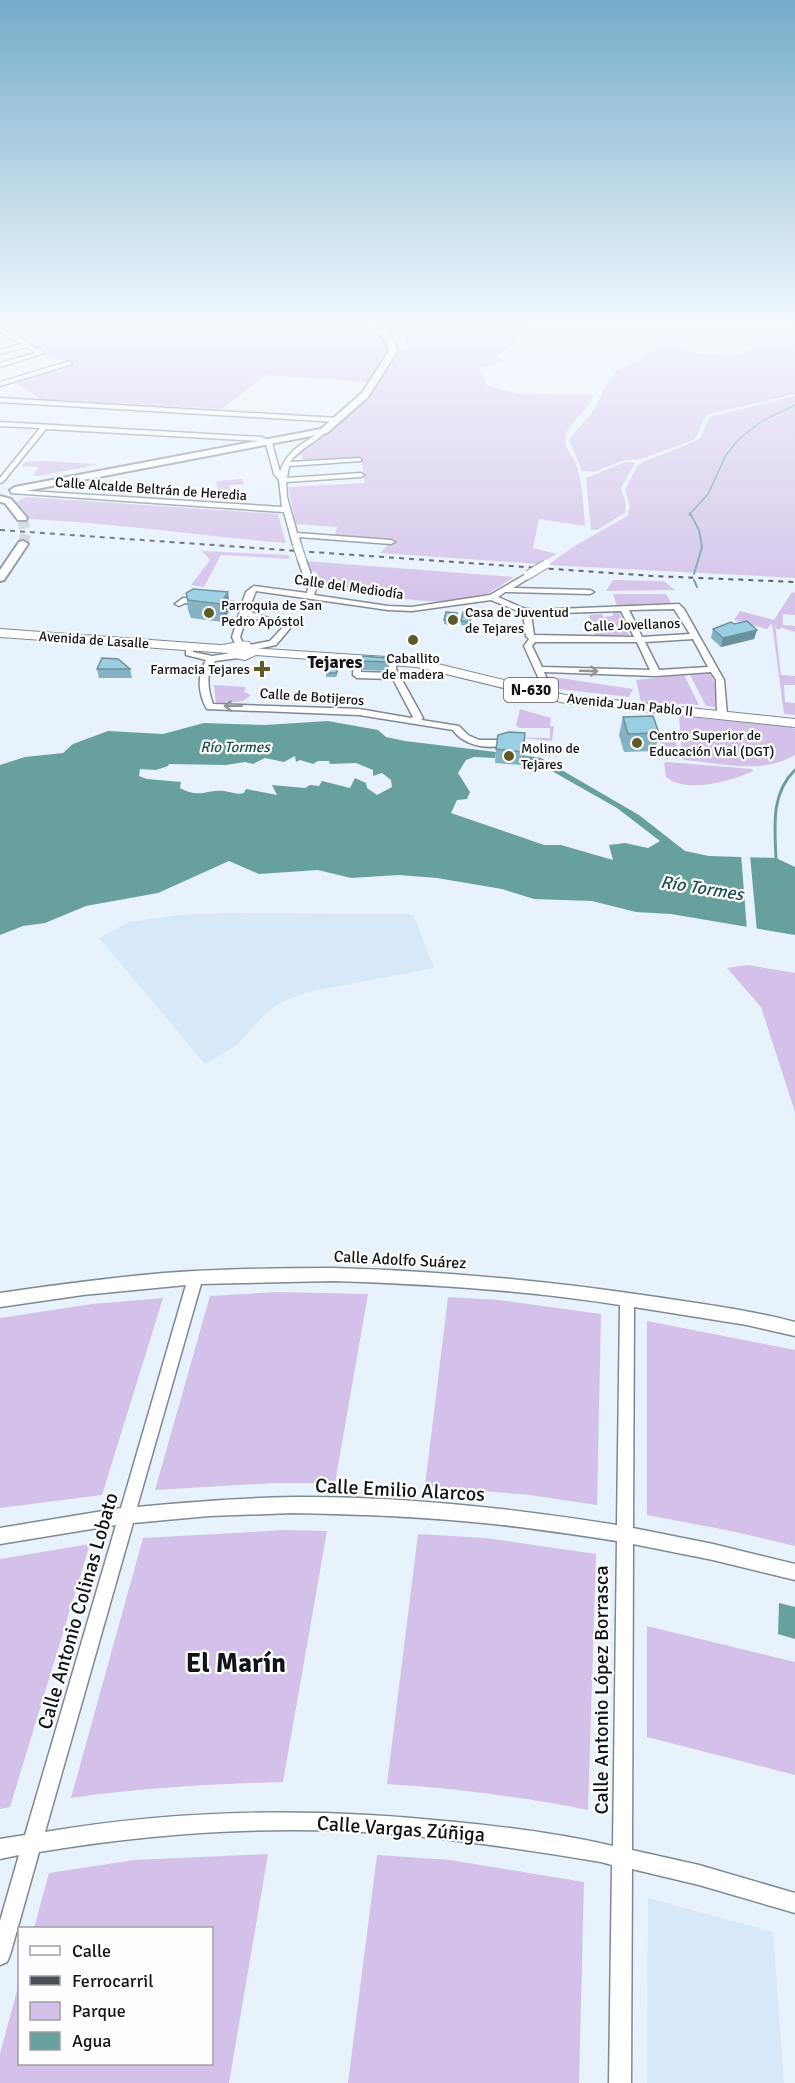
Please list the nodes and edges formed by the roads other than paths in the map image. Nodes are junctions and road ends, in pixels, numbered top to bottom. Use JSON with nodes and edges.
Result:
{"nodes":[{"id":1,"x":332,"y":420,"type":"edge"},
{"id":2,"x":333,"y":420,"type":"edge"},
{"id":3,"x":0,"y":424,"type":"edge"},
{"id":4,"x":45,"y":426,"type":"junction"},
{"id":5,"x":310,"y":435,"type":"junction"},
{"id":6,"x":239,"y":440,"type":"junction"},
{"id":7,"x":265,"y":441,"type":"junction"},
{"id":8,"x":359,"y":460,"type":"dead end"},
{"id":9,"x":286,"y":464,"type":"junction"},
{"id":10,"x":362,"y":476,"type":"dead end"},
{"id":11,"x":283,"y":480,"type":"junction"},
{"id":12,"x":0,"y":481,"type":"edge"},
{"id":13,"x":8,"y":495,"type":"edge"},
{"id":14,"x":288,"y":510,"type":"junction"},
{"id":15,"x":22,"y":518,"type":"tunnel mouth"},
{"id":16,"x":295,"y":535,"type":"junction"},
{"id":17,"x":391,"y":542,"type":"dead end"},
{"id":18,"x":23,"y":543,"type":"tunnel mouth"},
{"id":19,"x":546,"y":564,"type":"dead end"},
{"id":20,"x":0,"y":578,"type":"edge"},
{"id":21,"x":502,"y":590,"type":"junction"},
{"id":22,"x":590,"y":592,"type":"dead end"},
{"id":23,"x":310,"y":595,"type":"junction"},
{"id":24,"x":492,"y":597,"type":"junction"},
{"id":25,"x":179,"y":604,"type":"dead end"},
{"id":26,"x":244,"y":609,"type":"junction"},
{"id":27,"x":624,"y":609,"type":"junction"},
{"id":28,"x":527,"y":611,"type":"junction"},
{"id":29,"x":0,"y":633,"type":"edge"},
{"id":30,"x":696,"y":636,"type":"junction"},
{"id":31,"x":533,"y":639,"type":"junction"},
{"id":32,"x":640,"y":640,"type":"junction"},
{"id":33,"x":189,"y":646,"type":"junction"},
{"id":34,"x":247,"y":649,"type":"junction"},
{"id":35,"x":357,"y":658,"type":"junction"},
{"id":36,"x":212,"y":659,"type":"junction"},
{"id":37,"x":392,"y":661,"type":"junction"},
{"id":38,"x":537,"y":669,"type":"junction"},
{"id":39,"x":714,"y":669,"type":"junction"},
{"id":40,"x":656,"y":673,"type":"junction"},
{"id":41,"x":396,"y":676,"type":"junction"},
{"id":42,"x":541,"y":693,"type":"junction"},
{"id":43,"x":722,"y":715,"type":"junction"},
{"id":44,"x":414,"y":720,"type":"junction"},
{"id":45,"x":795,"y":723,"type":"edge"},
{"id":46,"x":507,"y":736,"type":"edge"},
{"id":47,"x":195,"y":1279,"type":"junction"},
{"id":48,"x":627,"y":1298,"type":"junction"},
{"id":49,"x":0,"y":1300,"type":"edge"},
{"id":50,"x":795,"y":1329,"type":"edge"},
{"id":51,"x":127,"y":1516,"type":"junction"},
{"id":52,"x":625,"y":1533,"type":"junction"},
{"id":53,"x":0,"y":1536,"type":"edge"},
{"id":54,"x":795,"y":1572,"type":"edge"},
{"id":55,"x":32,"y":1843,"type":"junction"},
{"id":56,"x":0,"y":1850,"type":"edge"},
{"id":57,"x":623,"y":1856,"type":"junction"},
{"id":58,"x":795,"y":1903,"type":"edge"},
{"id":59,"x":0,"y":1955,"type":"edge"},
{"id":60,"x":620,"y":2083,"type":"edge"}],
"edges":[{"from":1,"to":5,"type":"main road"},
{"from":2,"to":5,"type":"main road"},
{"from":3,"to":4,"type":"street"},
{"from":4,"to":6,"type":"street"},
{"from":4,"to":12,"type":"street"},
{"from":5,"to":7,"type":"main road"},
{"from":5,"to":9,"type":"street"},
{"from":6,"to":7,"type":"main road"},
{"from":6,"to":13,"type":"main road"},
{"from":7,"to":11,"type":"street"},
{"from":7,"to":13,"type":"main road"},
{"from":8,"to":9,"type":"street"},
{"from":9,"to":11,"type":"street"},
{"from":10,"to":11,"type":"street"},
{"from":11,"to":14,"type":"street"},
{"from":12,"to":13,"type":"main road"},
{"from":13,"to":14,"type":"street","name":"Calle Alcalde Beltrán de Heredia"},
{"from":13,"to":15,"type":"main road"},
{"from":14,"to":16,"type":"street"},
{"from":16,"to":17,"type":"street"},
{"from":16,"to":23,"type":"street","bridge":true},
{"from":18,"to":20,"type":"main road"},
{"from":19,"to":21,"type":"street","name":"Calle del Mediodía","bridge":true},
{"from":21,"to":22,"type":"street"},
{"from":21,"to":24,"type":"street","name":"Calle del Mediodía"},
{"from":23,"to":24,"type":"street","name":"Calle del Mediodía"},
{"from":23,"to":26,"type":"street","name":"Calle del Mediodía"},
{"from":24,"to":28,"type":"street"},
{"from":25,"to":26,"type":"street"},
{"from":26,"to":34,"type":"street"},
{"from":26,"to":34,"type":"street"},
{"from":27,"to":28,"type":"street"},
{"from":27,"to":30,"type":"street"},
{"from":27,"to":32,"type":"street"},
{"from":28,"to":31,"type":"street"},
{"from":29,"to":33,"type":"highway","name":"Avenida de Lasalle","number":"N-630"},
{"from":30,"to":32,"type":"street","name":"Calle Jovellanos"},
{"from":30,"to":39,"type":"street"},
{"from":31,"to":32,"type":"street","name":"Calle Jovellanos"},
{"from":31,"to":38,"type":"street"},
{"from":32,"to":40,"type":"street"},
{"from":33,"to":34,"type":"highway","name":"Avenida Juan Pablo II","number":"N-630"},
{"from":33,"to":36,"type":"street"},
{"from":34,"to":35,"type":"highway","name":"Avenida Juan Pablo II","number":"N-630"},
{"from":34,"to":36,"type":"street"},
{"from":35,"to":37,"type":"highway","name":"Avenida Juan Pablo II","number":"N-630"},
{"from":35,"to":41,"type":"street"},
{"from":44,"to":36,"type":"street","name":"Calle de Botijeros","one_way":true},
{"from":37,"to":41,"type":"street"},
{"from":37,"to":42,"type":"highway","name":"Avenida Juan Pablo II","number":"N-630"},
{"from":38,"to":40,"type":"street","one_way":true},
{"from":38,"to":42,"type":"street"},
{"from":39,"to":40,"type":"street"},
{"from":39,"to":43,"type":"street"},
{"from":41,"to":44,"type":"street"},
{"from":42,"to":43,"type":"highway","name":"Avenida Juan Pablo II","number":"N-630"},
{"from":43,"to":45,"type":"highway","name":"Avenida Juan Pablo II","number":"N-630"},
{"from":44,"to":46,"type":"street","name":"Calle de Botijeros"},
{"from":47,"to":48,"type":"street","name":"Calle Adolfo Suárez"},
{"from":47,"to":49,"type":"street","name":"Calle Adolfo Suárez"},
{"from":47,"to":51,"type":"street","name":"Calle Antonio Colinas Lobato"},
{"from":48,"to":50,"type":"street","name":"Calle Adolfo Suárez"},
{"from":48,"to":52,"type":"street","name":"Calle Antonio López Borrasca"},
{"from":51,"to":52,"type":"street","name":"Calle Emilio Alarcos"},
{"from":51,"to":53,"type":"street","name":"Calle Emilio Alarcos"},
{"from":51,"to":55,"type":"street","name":"Calle Antonio Colinas Lobato"},
{"from":52,"to":54,"type":"street","name":"Calle Emilio Alarcos"},
{"from":52,"to":57,"type":"street","name":"Calle Antonio López Borrasca"},
{"from":55,"to":56,"type":"street","name":"Calle Vargas Zúñiga"},
{"from":55,"to":57,"type":"street","name":"Calle Vargas Zúñiga"},
{"from":55,"to":59,"type":"street","name":"Calle Antonio Colinas Lobato"},
{"from":57,"to":58,"type":"street","name":"Calle Vargas Zúñiga"},
{"from":57,"to":60,"type":"street","name":"Calle Antonio López Borrasca"}]}
